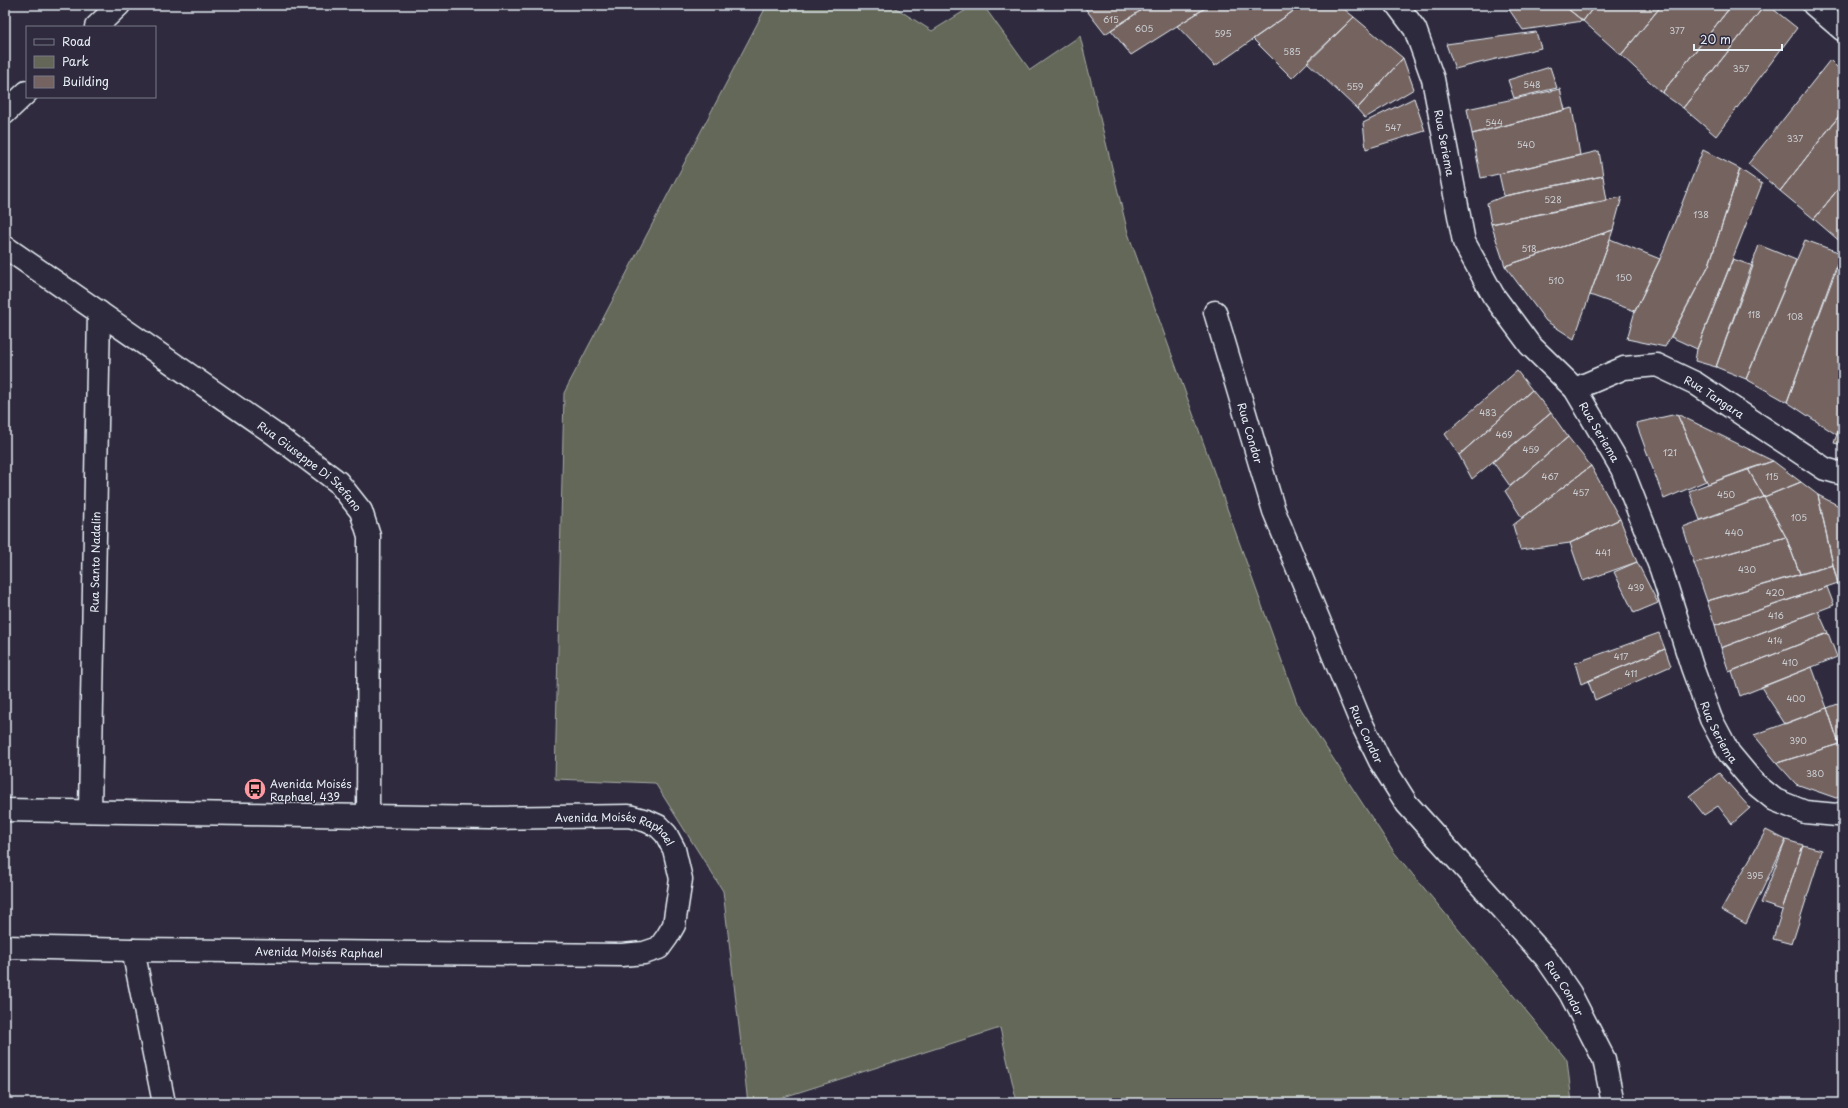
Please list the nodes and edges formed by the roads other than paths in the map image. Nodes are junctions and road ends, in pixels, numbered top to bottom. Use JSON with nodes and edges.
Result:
{"nodes":[{"id":1,"x":1397,"y":5,"type":"edge"},
{"id":2,"x":1814,"y":5,"type":"edge"},
{"id":3,"x":1838,"y":5,"type":"edge"},
{"id":4,"x":116,"y":6,"type":"edge"},
{"id":5,"x":1843,"y":16,"type":"edge"},
{"id":6,"x":97,"y":26,"type":"edge"},
{"id":7,"x":1843,"y":30,"type":"edge"},
{"id":8,"x":26,"y":93,"type":"edge"},
{"id":9,"x":5,"y":113,"type":"edge"},
{"id":10,"x":5,"y":247,"type":"edge"},
{"id":11,"x":99,"y":312,"type":"junction"},
{"id":12,"x":1215,"y":312,"type":"dead end"},
{"id":13,"x":1576,"y":389,"type":"junction"},
{"id":14,"x":1843,"y":474,"type":"edge"},
{"id":15,"x":5,"y":810,"type":"edge"},
{"id":16,"x":90,"y":811,"type":"junction"},
{"id":17,"x":1843,"y":813,"type":"edge"},
{"id":18,"x":368,"y":817,"type":"junction"},
{"id":19,"x":5,"y":947,"type":"edge"},
{"id":20,"x":134,"y":950,"type":"junction"},
{"id":21,"x":164,"y":1103,"type":"edge"},
{"id":22,"x":1613,"y":1103,"type":"edge"}],
"edges":[{"from":1,"to":13,"type":"street","name":"Rua Seriema"},
{"from":2,"to":7,"type":"street"},
{"from":3,"to":5,"type":"street"},
{"from":4,"to":6,"type":"street"},
{"from":8,"to":9,"type":"street"},
{"from":10,"to":11,"type":"street","name":"Rua Giuseppe Di Stefano"},
{"from":11,"to":16,"type":"street","name":"Rua Santo Nadalin"},
{"from":11,"to":18,"type":"street","name":"Rua Giuseppe Di Stefano"},
{"from":12,"to":22,"type":"street","name":"Rua Condor"},
{"from":13,"to":14,"type":"street","name":"Rua Tangara"},
{"from":13,"to":17,"type":"street","name":"Rua Seriema"},
{"from":15,"to":16,"type":"street","name":"Avenida Moisés Raphael"},
{"from":16,"to":18,"type":"street","name":"Avenida Moisés Raphael"},
{"from":18,"to":20,"type":"street","name":"Avenida Moisés Raphael"},
{"from":19,"to":20,"type":"street","name":"Avenida Moisés Raphael"},
{"from":20,"to":21,"type":"street"}]}
